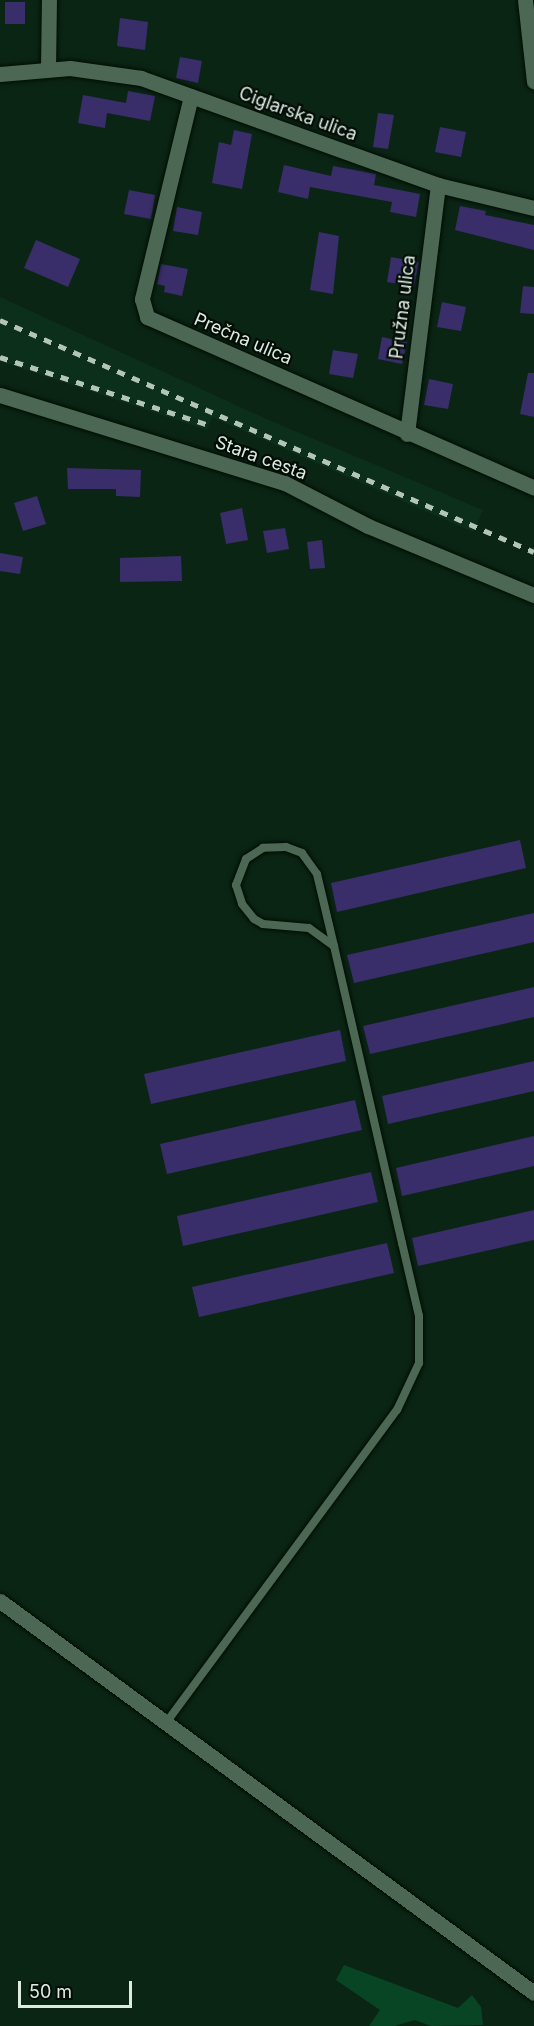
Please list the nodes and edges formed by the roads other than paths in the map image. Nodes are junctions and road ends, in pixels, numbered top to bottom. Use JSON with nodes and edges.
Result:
{"nodes":[{"id":1,"x":49,"y":0,"type":"edge"},
{"id":2,"x":525,"y":0,"type":"edge"},
{"id":3,"x":48,"y":69,"type":"junction"},
{"id":4,"x":0,"y":74,"type":"edge"},
{"id":5,"x":534,"y":82,"type":"edge"},
{"id":6,"x":191,"y":96,"type":"junction"},
{"id":7,"x":438,"y":185,"type":"junction"},
{"id":8,"x":534,"y":208,"type":"edge"},
{"id":9,"x":0,"y":395,"type":"edge"},
{"id":10,"x":407,"y":435,"type":"junction"},
{"id":11,"x":534,"y":488,"type":"edge"},
{"id":12,"x":534,"y":595,"type":"edge"},
{"id":13,"x":334,"y":946,"type":"junction"},
{"id":14,"x":0,"y":1601,"type":"edge"},
{"id":15,"x":166,"y":1723,"type":"junction"},
{"id":16,"x":534,"y":1993,"type":"edge"}],
"edges":[{"from":1,"to":3,"type":"street"},
{"from":2,"to":5,"type":"street"},
{"from":3,"to":4,"type":"street","name":"Ciglarska ulica"},
{"from":3,"to":6,"type":"street","name":"Ciglarska ulica"},
{"from":6,"to":7,"type":"street","name":"Ciglarska ulica"},
{"from":6,"to":10,"type":"street","name":"Prečna ulica"},
{"from":7,"to":8,"type":"street","name":"Ciglarska ulica"},
{"from":7,"to":10,"type":"street","name":"Pružna ulica"},
{"from":9,"to":12,"type":"street","name":"Stara cesta"},
{"from":10,"to":11,"type":"street","name":"Prečna ulica"},
{"from":13,"to":13,"type":"lane"},
{"from":13,"to":15,"type":"lane"},
{"from":14,"to":15,"type":"street"},
{"from":15,"to":16,"type":"street"}]}
